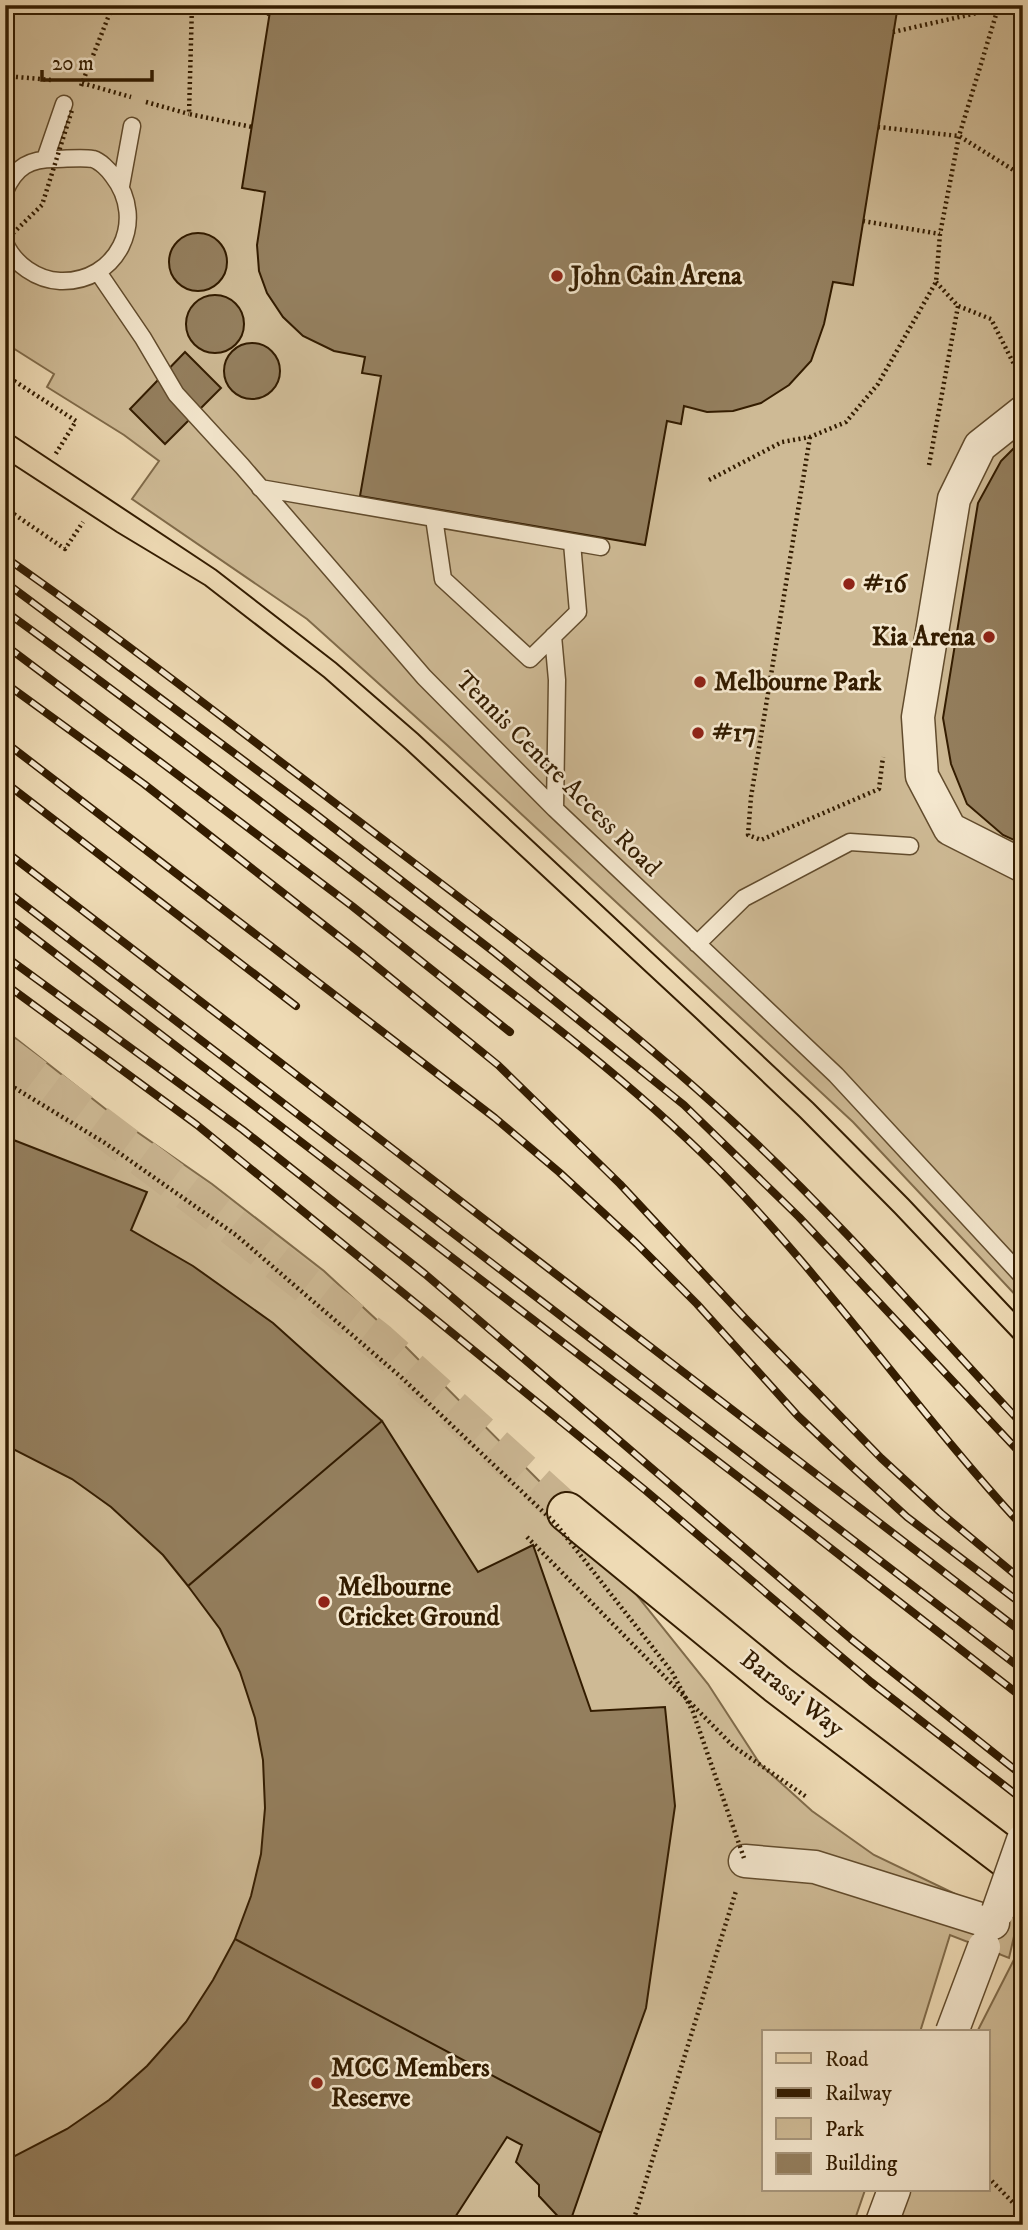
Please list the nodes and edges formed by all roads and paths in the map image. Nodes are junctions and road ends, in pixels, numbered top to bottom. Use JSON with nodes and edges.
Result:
{"nodes":[{"id":1,"x":113,"y":5,"type":"edge"},
{"id":2,"x":192,"y":5,"type":"edge"},
{"id":3,"x":224,"y":5,"type":"edge"},
{"id":4,"x":999,"y":7,"type":"edge"},
{"id":5,"x":1023,"y":9,"type":"edge"},
{"id":6,"x":270,"y":14,"type":"dead end"},
{"id":7,"x":893,"y":32,"type":"dead end"},
{"id":8,"x":5,"y":76,"type":"edge"},
{"id":9,"x":57,"y":81,"type":"dead end"},
{"id":10,"x":69,"y":82,"type":"dead end"},
{"id":11,"x":82,"y":83,"type":"junction"},
{"id":12,"x":79,"y":92,"type":"dead end"},
{"id":13,"x":70,"y":105,"type":"joint"},
{"id":14,"x":189,"y":114,"type":"junction"},
{"id":15,"x":132,"y":125,"type":"dead end"},
{"id":16,"x":252,"y":127,"type":"dead end"},
{"id":17,"x":878,"y":128,"type":"dead end"},
{"id":18,"x":959,"y":136,"type":"junction"},
{"id":19,"x":45,"y":159,"type":"junction"},
{"id":20,"x":1023,"y":176,"type":"edge"},
{"id":21,"x":121,"y":186,"type":"junction"},
{"id":22,"x":5,"y":191,"type":"edge"},
{"id":23,"x":863,"y":221,"type":"dead end"},
{"id":24,"x":940,"y":234,"type":"junction"},
{"id":25,"x":5,"y":242,"type":"edge"},
{"id":26,"x":98,"y":272,"type":"junction"},
{"id":27,"x":936,"y":282,"type":"junction"},
{"id":28,"x":958,"y":306,"type":"junction"},
{"id":29,"x":5,"y":375,"type":"edge"},
{"id":30,"x":1021,"y":379,"type":"edge"},
{"id":31,"x":1023,"y":412,"type":"edge"},
{"id":32,"x":810,"y":437,"type":"junction"},
{"id":33,"x":55,"y":455,"type":"dead end"},
{"id":34,"x":928,"y":474,"type":"dead end"},
{"id":35,"x":709,"y":480,"type":"dead end"},
{"id":36,"x":260,"y":488,"type":"junction"},
{"id":37,"x":5,"y":508,"type":"edge"},
{"id":38,"x":433,"y":518,"type":"junction"},
{"id":39,"x":83,"y":522,"type":"dead end"},
{"id":40,"x":572,"y":543,"type":"junction"},
{"id":41,"x":601,"y":547,"type":"dead end"},
{"id":42,"x":553,"y":636,"type":"junction"},
{"id":43,"x":885,"y":748,"type":"dead end"},
{"id":44,"x":555,"y":809,"type":"junction"},
{"id":45,"x":910,"y":846,"type":"dead end"},
{"id":46,"x":1023,"y":866,"type":"edge"},
{"id":47,"x":697,"y":944,"type":"junction"},
{"id":48,"x":5,"y":1082,"type":"edge"},
{"id":49,"x":1023,"y":1276,"type":"edge"},
{"id":50,"x":567,"y":1511,"type":"tunnel mouth"},
{"id":51,"x":527,"y":1537,"type":"dead end"},
{"id":52,"x":808,"y":1798,"type":"dead end"},
{"id":53,"x":1023,"y":1840,"type":"edge"},
{"id":54,"x":1023,"y":1871,"type":"edge"},
{"id":55,"x":741,"y":1874,"type":"junction"},
{"id":56,"x":991,"y":1926,"type":"junction"},
{"id":57,"x":954,"y":2030,"type":"edge"},
{"id":58,"x":990,"y":2179,"type":"edge"},
{"id":59,"x":893,"y":2192,"type":"edge"},
{"id":60,"x":1023,"y":2213,"type":"edge"},
{"id":61,"x":632,"y":2225,"type":"edge"},
{"id":62,"x":881,"y":2225,"type":"edge"}],
"edges":[{"from":1,"to":11,"type":"path"},
{"from":2,"to":14,"type":"path"},
{"from":3,"to":6,"type":"path"},
{"from":4,"to":5,"type":"path"},
{"from":4,"to":7,"type":"path"},
{"from":4,"to":18,"type":"path"},
{"from":8,"to":9,"type":"path"},
{"from":10,"to":11,"type":"path"},
{"from":11,"to":12,"type":"path"},
{"from":11,"to":14,"type":"path"},
{"from":13,"to":19,"type":"lane"},
{"from":13,"to":25,"type":"path","bridge":true},
{"from":14,"to":16,"type":"path"},
{"from":15,"to":21,"type":"lane"},
{"from":17,"to":18,"type":"path"},
{"from":18,"to":20,"type":"path"},
{"from":18,"to":24,"type":"path"},
{"from":19,"to":21,"type":"lane"},
{"from":19,"to":22,"type":"lane"},
{"from":21,"to":26,"type":"lane"},
{"from":23,"to":24,"type":"path"},
{"from":24,"to":27,"type":"path"},
{"from":25,"to":26,"type":"lane"},
{"from":26,"to":36,"type":"lane","name":"Tennis Centre Access Road"},
{"from":27,"to":28,"type":"path"},
{"from":27,"to":32,"type":"path"},
{"from":28,"to":30,"type":"path"},
{"from":28,"to":34,"type":"path"},
{"from":29,"to":33,"type":"path"},
{"from":31,"to":46,"type":"street"},
{"from":32,"to":35,"type":"path"},
{"from":32,"to":43,"type":"path"},
{"from":36,"to":38,"type":"lane"},
{"from":36,"to":44,"type":"lane","name":"Tennis Centre Access Road"},
{"from":37,"to":39,"type":"path"},
{"from":38,"to":40,"type":"lane"},
{"from":38,"to":42,"type":"lane"},
{"from":40,"to":41,"type":"lane"},
{"from":40,"to":42,"type":"lane"},
{"from":42,"to":44,"type":"lane"},
{"from":44,"to":47,"type":"lane","name":"Tennis Centre Access Road"},
{"from":45,"to":47,"type":"lane"},
{"from":47,"to":49,"type":"lane","name":"Tennis Centre Access Road"},
{"from":48,"to":55,"type":"path","bridge":true},
{"from":50,"to":54,"type":"main road","name":"Barassi Way"},
{"from":51,"to":52,"type":"path"},
{"from":53,"to":56,"type":"street","bridge":true},
{"from":55,"to":56,"type":"street"},
{"from":55,"to":61,"type":"path"},
{"from":56,"to":57,"type":"street","bridge":true},
{"from":58,"to":60,"type":"path"},
{"from":59,"to":62,"type":"street"}]}
